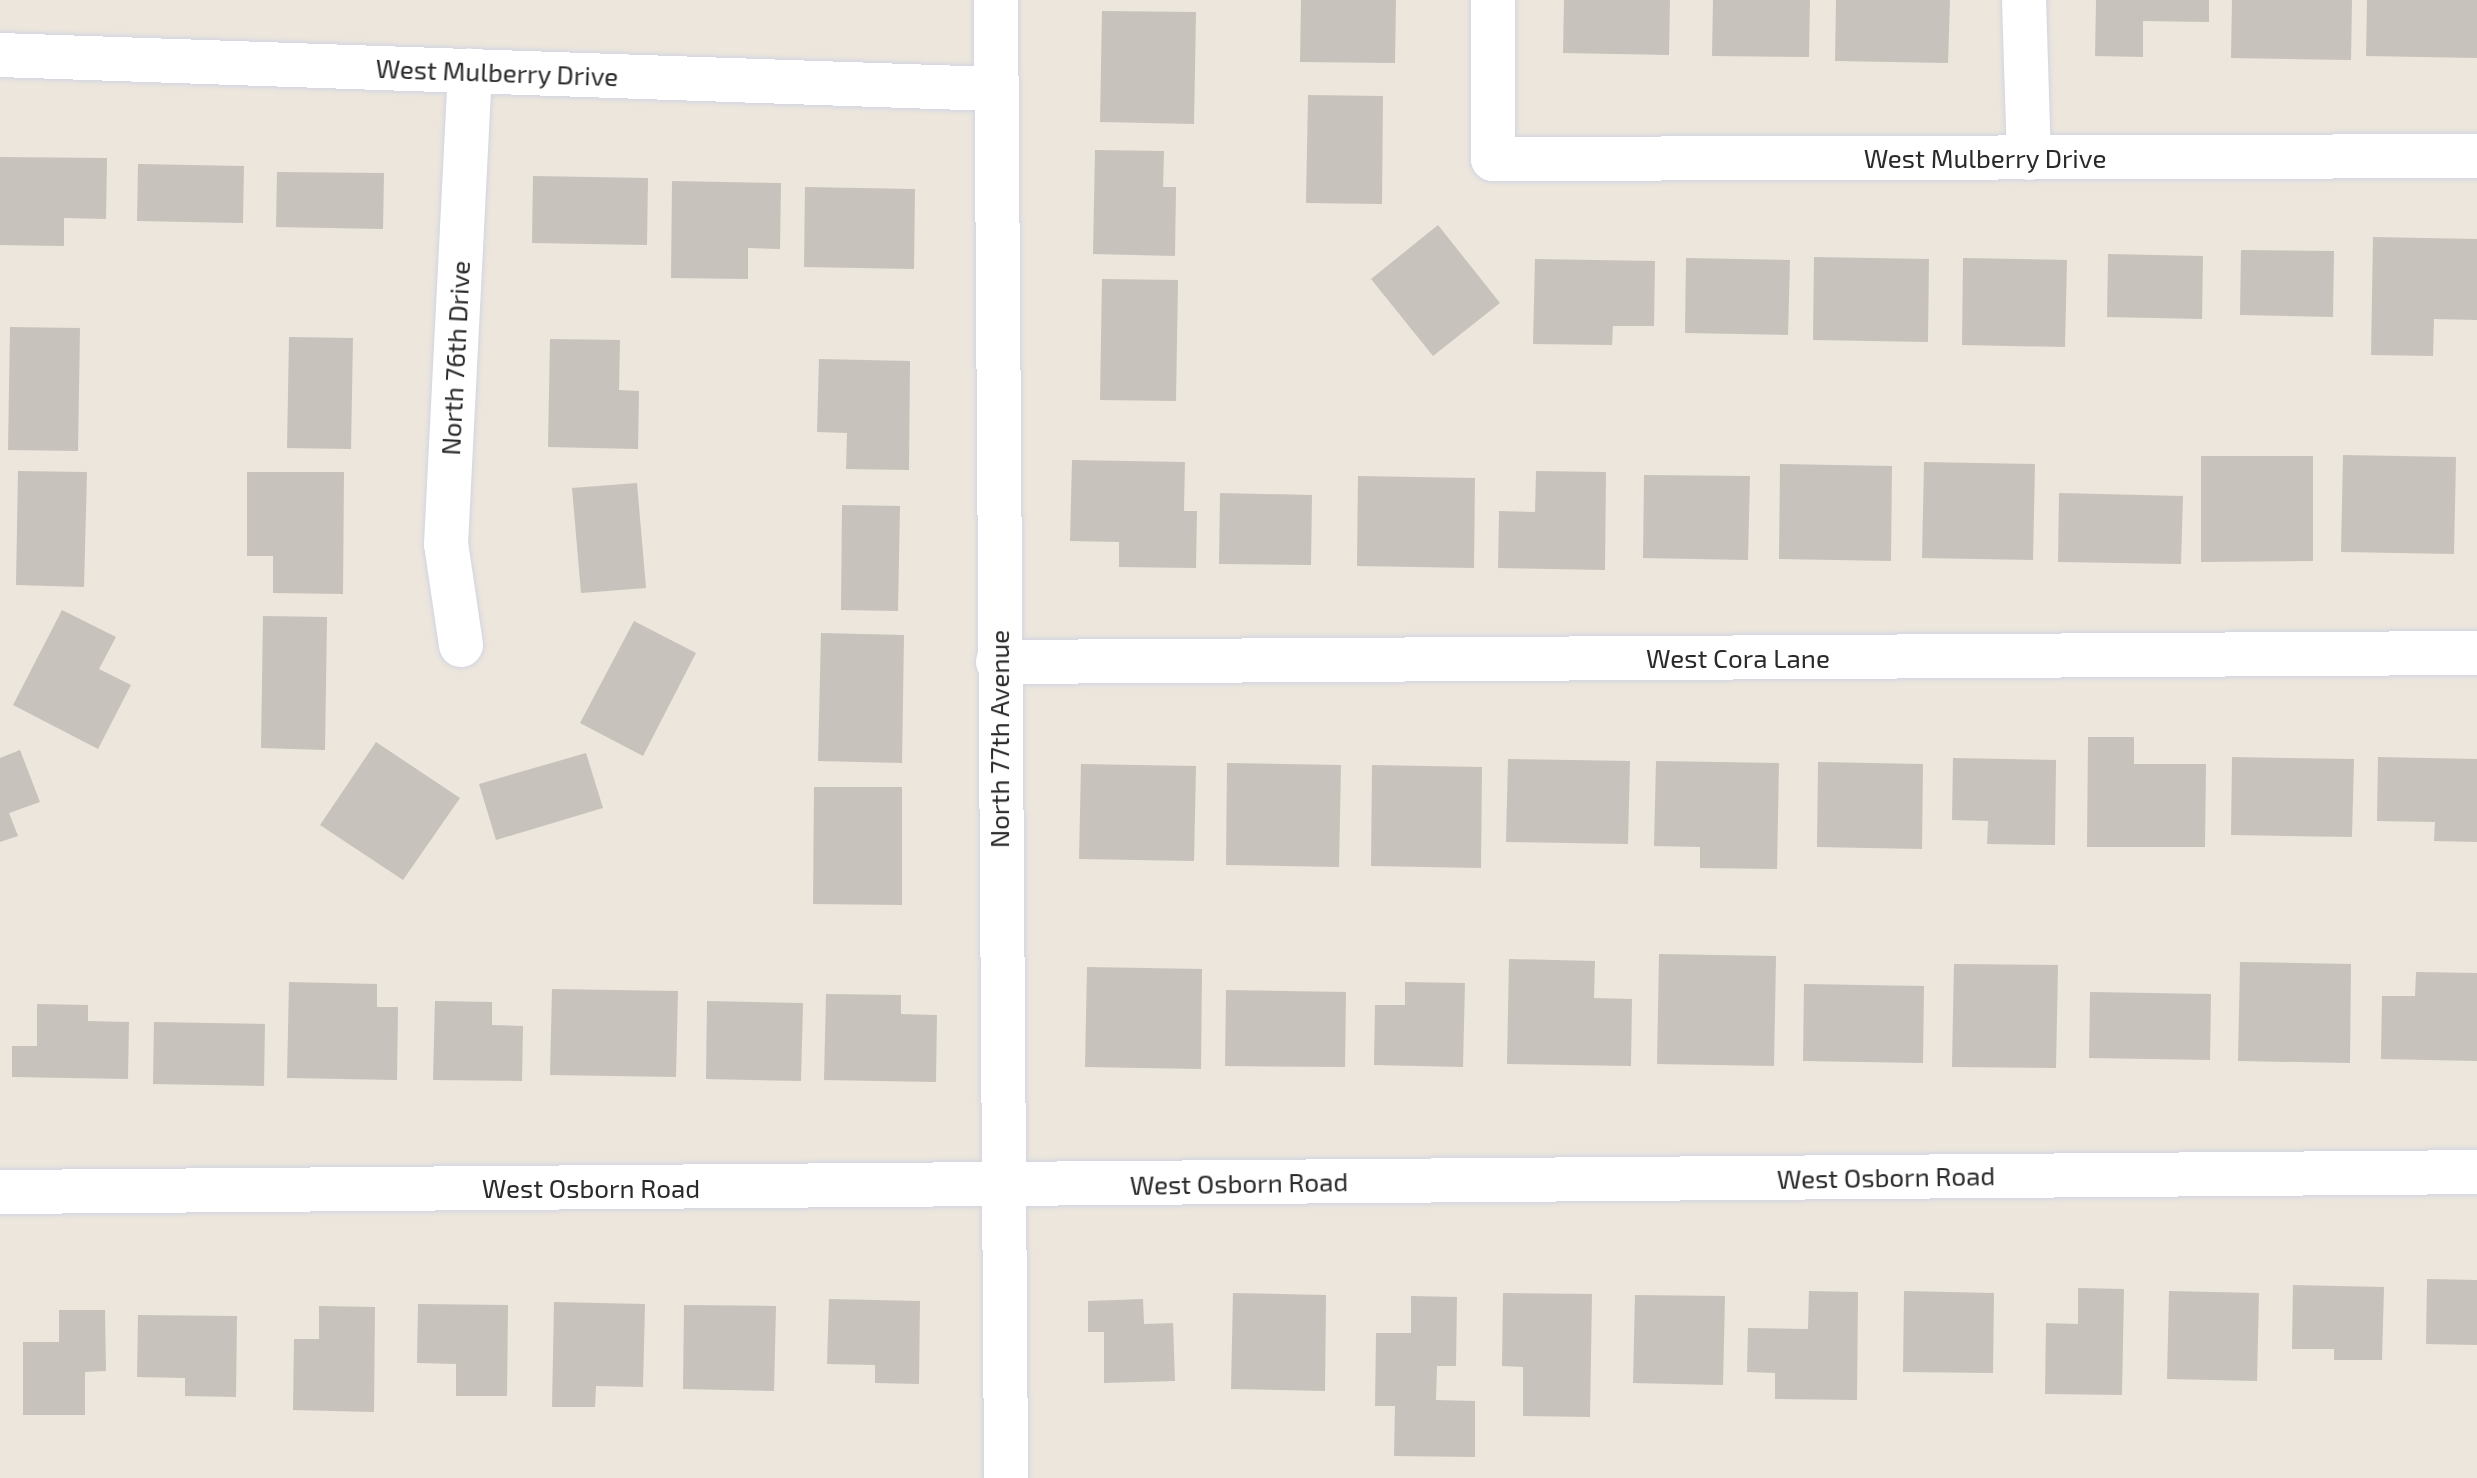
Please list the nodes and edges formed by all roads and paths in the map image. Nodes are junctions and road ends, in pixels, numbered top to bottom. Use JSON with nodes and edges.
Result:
{"nodes":[{"id":1,"x":996,"y":0,"type":"edge"},
{"id":2,"x":1493,"y":0,"type":"edge"},
{"id":3,"x":2024,"y":0,"type":"edge"},
{"id":4,"x":0,"y":55,"type":"edge"},
{"id":5,"x":470,"y":71,"type":"junction"},
{"id":6,"x":994,"y":89,"type":"junction"},
{"id":7,"x":2477,"y":156,"type":"edge"},
{"id":8,"x":2029,"y":158,"type":"junction"},
{"id":9,"x":461,"y":645,"type":"dead end"},
{"id":10,"x":2477,"y":653,"type":"edge"},
{"id":11,"x":998,"y":662,"type":"junction"},
{"id":12,"x":2477,"y":1172,"type":"edge"},
{"id":13,"x":1002,"y":1185,"type":"junction"},
{"id":14,"x":0,"y":1192,"type":"edge"},
{"id":15,"x":1006,"y":1478,"type":"edge"}],
"edges":[{"from":1,"to":6,"type":"street","name":"North 77th Avenue"},
{"from":2,"to":8,"type":"street","name":"West Mulberry Drive"},
{"from":3,"to":8,"type":"street"},
{"from":4,"to":5,"type":"street","name":"West Mulberry Drive"},
{"from":5,"to":6,"type":"street","name":"West Mulberry Drive"},
{"from":5,"to":9,"type":"street","name":"North 76th Drive"},
{"from":6,"to":11,"type":"street","name":"North 77th Avenue"},
{"from":7,"to":8,"type":"street","name":"West Mulberry Drive"},
{"from":10,"to":11,"type":"street","name":"West Cora Lane"},
{"from":11,"to":13,"type":"street","name":"North 77th Avenue"},
{"from":12,"to":13,"type":"street","name":"West Osborn Road"},
{"from":13,"to":14,"type":"street","name":"West Osborn Road"},
{"from":13,"to":15,"type":"street","name":"North 77th Avenue"}]}
